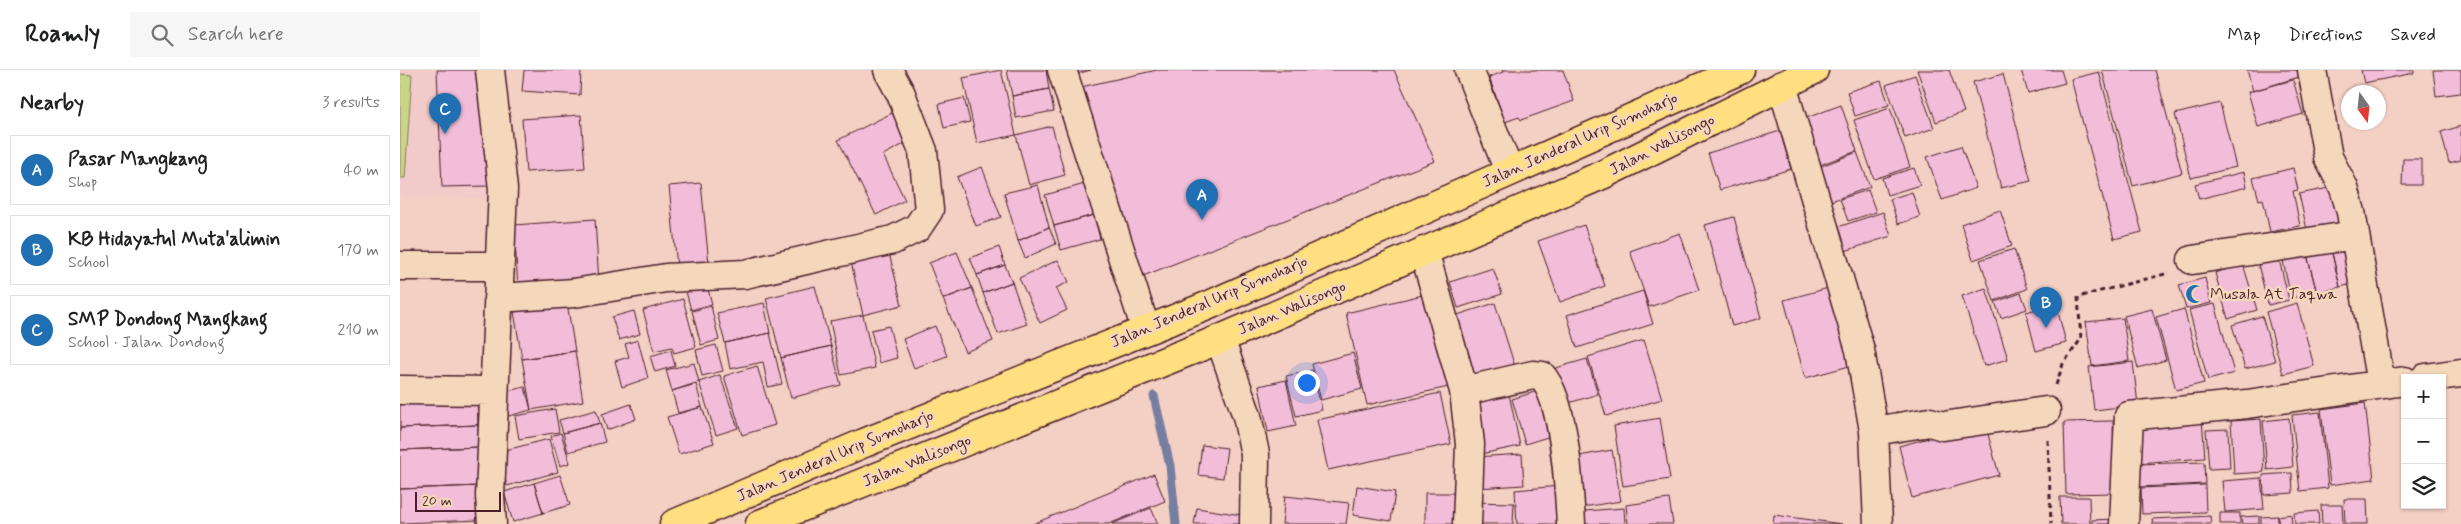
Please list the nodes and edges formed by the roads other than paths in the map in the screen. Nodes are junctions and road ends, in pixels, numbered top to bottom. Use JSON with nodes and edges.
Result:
{"nodes":[{"id":1,"x":490,"y":70,"type":"edge"},
{"id":2,"x":888,"y":70,"type":"edge"},
{"id":3,"x":1062,"y":70,"type":"edge"},
{"id":4,"x":1469,"y":70,"type":"edge"},
{"id":5,"x":1740,"y":70,"type":"edge"},
{"id":6,"x":1814,"y":70,"type":"edge"},
{"id":7,"x":2312,"y":70,"type":"edge"},
{"id":8,"x":1782,"y":85,"type":"junction"},
{"id":9,"x":1509,"y":171,"type":"junction"},
{"id":10,"x":2355,"y":235,"type":"junction"},
{"id":11,"x":1424,"y":251,"type":"junction"},
{"id":12,"x":400,"y":266,"type":"edge"},
{"id":13,"x":499,"y":266,"type":"junction"},
{"id":14,"x":2184,"y":266,"type":"road end"},
{"id":15,"x":498,"y":298,"type":"junction"},
{"id":16,"x":1146,"y":330,"type":"junction"},
{"id":17,"x":1220,"y":339,"type":"junction"},
{"id":18,"x":2461,"y":373,"type":"edge"},
{"id":19,"x":2446,"y":375,"type":"edge"},
{"id":20,"x":2393,"y":383,"type":"edge"},
{"id":21,"x":400,"y":390,"type":"edge"},
{"id":22,"x":494,"y":391,"type":"junction"},
{"id":23,"x":1464,"y":391,"type":"junction"},
{"id":24,"x":2046,"y":411,"type":"road end"},
{"id":25,"x":1874,"y":431,"type":"junction"},
{"id":26,"x":492,"y":524,"type":"edge"},
{"id":27,"x":674,"y":524,"type":"edge"},
{"id":28,"x":760,"y":524,"type":"edge"},
{"id":29,"x":1254,"y":524,"type":"edge"},
{"id":30,"x":1467,"y":524,"type":"edge"},
{"id":31,"x":1571,"y":524,"type":"edge"},
{"id":32,"x":1878,"y":524,"type":"edge"},
{"id":33,"x":2124,"y":524,"type":"edge"}],
"edges":[{"from":1,"to":13,"type":"street"},
{"from":2,"to":15,"type":"street"},
{"from":3,"to":16,"type":"street"},
{"from":4,"to":9,"type":"street"},
{"from":5,"to":9,"type":"highway","name":"Jalan Jenderal Urip Sumoharjo"},
{"from":6,"to":8,"type":"highway","name":"Jalan Walisongo"},
{"from":7,"to":10,"type":"street"},
{"from":8,"to":11,"type":"highway","name":"Jalan Walisongo"},
{"from":8,"to":25,"type":"street"},
{"from":9,"to":16,"type":"highway","name":"Jalan Jenderal Urip Sumoharjo"},
{"from":10,"to":14,"type":"street"},
{"from":10,"to":20,"type":"street"},
{"from":11,"to":17,"type":"highway","name":"Jalan Walisongo"},
{"from":11,"to":23,"type":"street"},
{"from":12,"to":13,"type":"street"},
{"from":13,"to":15,"type":"street"},
{"from":15,"to":22,"type":"street"},
{"from":16,"to":27,"type":"highway","name":"Jalan Jenderal Urip Sumoharjo"},
{"from":17,"to":28,"type":"highway","name":"Jalan Walisongo"},
{"from":17,"to":29,"type":"street"},
{"from":18,"to":19,"type":"street"},
{"from":20,"to":33,"type":"street"},
{"from":21,"to":22,"type":"street"},
{"from":22,"to":26,"type":"street"},
{"from":23,"to":30,"type":"street"},
{"from":23,"to":31,"type":"street"},
{"from":24,"to":25,"type":"street"},
{"from":25,"to":32,"type":"street"}]}
